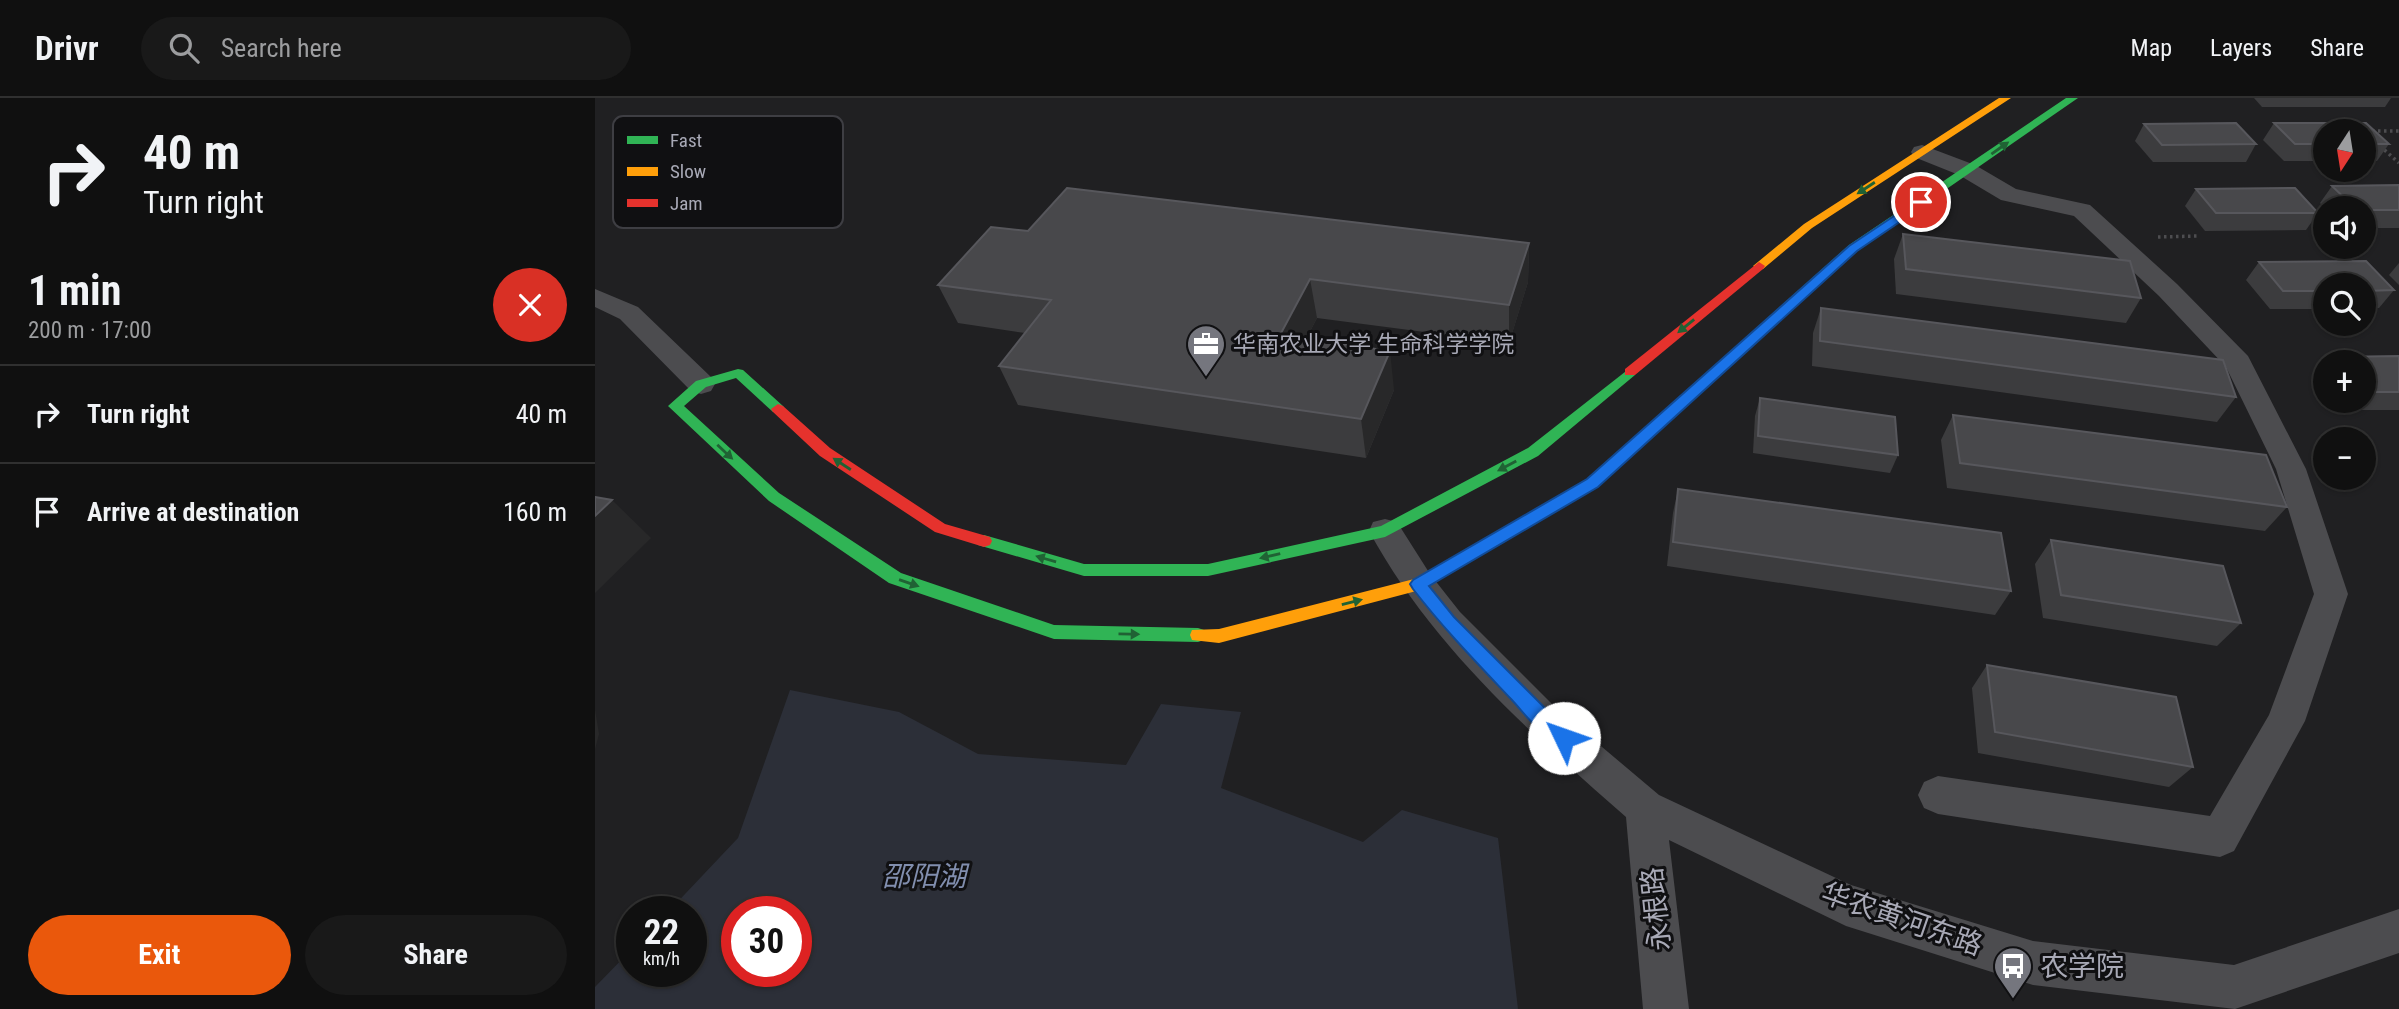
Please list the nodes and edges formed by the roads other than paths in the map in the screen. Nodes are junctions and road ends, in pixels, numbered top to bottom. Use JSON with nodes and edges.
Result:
{"nodes":[{"id":1,"x":2006,"y":98,"type":"edge"},
{"id":2,"x":2073,"y":98,"type":"edge"},
{"id":3,"x":1922,"y":152,"type":"junction"},
{"id":4,"x":1967,"y":170,"type":"junction"},
{"id":5,"x":595,"y":296,"type":"edge"},
{"id":6,"x":701,"y":384,"type":"junction"},
{"id":7,"x":1385,"y":531,"type":"junction"},
{"id":8,"x":1418,"y":584,"type":"junction"},
{"id":9,"x":1938,"y":795,"type":"dead end"},
{"id":10,"x":1645,"y":808,"type":"junction"},
{"id":11,"x":2399,"y":931,"type":"edge"},
{"id":12,"x":1666,"y":1009,"type":"edge"}],
"edges":[{"from":1,"to":3,"type":"street"},
{"from":4,"to":2,"type":"street","one_way":true},
{"from":3,"to":4,"type":"street"},
{"from":3,"to":7,"type":"street","one_way":true},
{"from":4,"to":8,"type":"street"},
{"from":4,"to":9,"type":"street"},
{"from":5,"to":6,"type":"street"},
{"from":7,"to":6,"type":"street","one_way":true},
{"from":6,"to":8,"type":"street","one_way":true},
{"from":7,"to":8,"type":"street","name":"华农黄河东路"},
{"from":8,"to":10,"type":"street","name":"华农黄河东路"},
{"from":10,"to":11,"type":"street","name":"华农黄河东路"},
{"from":10,"to":12,"type":"street","name":"永根路"}]}
